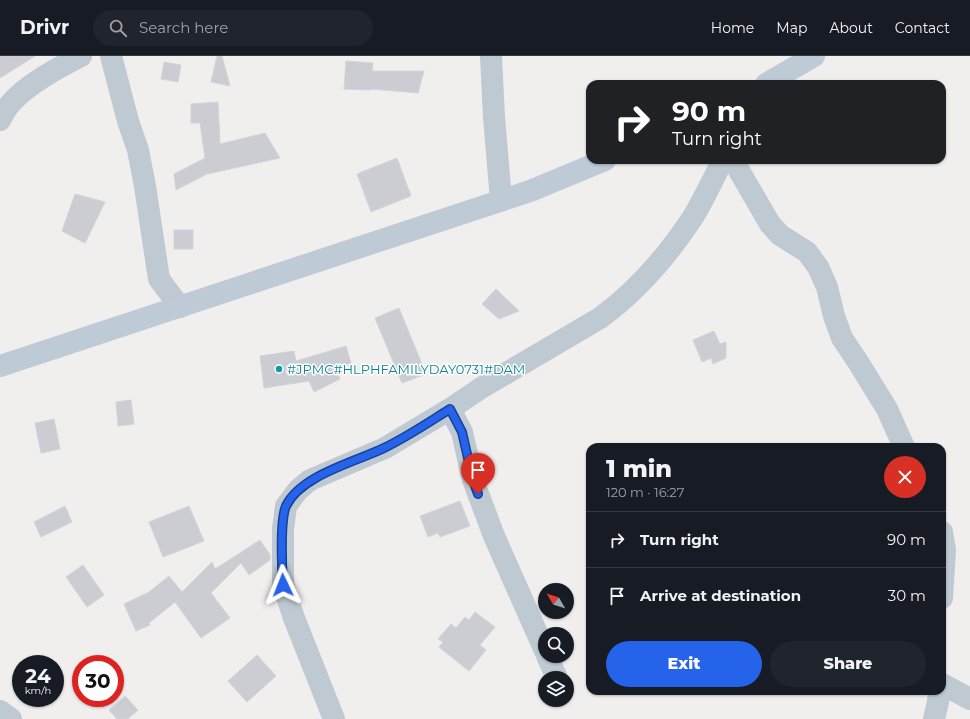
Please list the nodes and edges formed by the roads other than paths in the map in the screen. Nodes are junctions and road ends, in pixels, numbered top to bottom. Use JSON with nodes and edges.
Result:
{"nodes":[{"id":1,"x":81,"y":56,"type":"edge"},
{"id":2,"x":111,"y":56,"type":"edge"},
{"id":3,"x":491,"y":56,"type":"edge"},
{"id":4,"x":814,"y":56,"type":"edge"},
{"id":5,"x":773,"y":80,"type":"edge"},
{"id":6,"x":0,"y":120,"type":"edge"},
{"id":7,"x":596,"y":164,"type":"edge"},
{"id":8,"x":721,"y":164,"type":"edge"},
{"id":9,"x":735,"y":164,"type":"edge"},
{"id":10,"x":501,"y":200,"type":"junction"},
{"id":11,"x":180,"y":307,"type":"junction"},
{"id":12,"x":0,"y":366,"type":"edge"},
{"id":13,"x":450,"y":409,"type":"junction"},
{"id":14,"x":902,"y":443,"type":"edge"},
{"id":15,"x":538,"y":635,"type":"edge"},
{"id":16,"x":946,"y":686,"type":"edge"},
{"id":17,"x":939,"y":695,"type":"edge"},
{"id":18,"x":970,"y":699,"type":"edge"},
{"id":19,"x":0,"y":711,"type":"edge"},
{"id":20,"x":11,"y":719,"type":"edge"},
{"id":21,"x":334,"y":719,"type":"edge"},
{"id":22,"x":934,"y":719,"type":"edge"}],
"edges":[{"from":1,"to":6,"type":"street"},
{"from":2,"to":11,"type":"street"},
{"from":3,"to":10,"type":"street"},
{"from":4,"to":5,"type":"street"},
{"from":7,"to":10,"type":"street"},
{"from":8,"to":13,"type":"street"},
{"from":9,"to":14,"type":"street"},
{"from":10,"to":11,"type":"street"},
{"from":11,"to":12,"type":"street"},
{"from":13,"to":15,"type":"street"},
{"from":13,"to":21,"type":"street"},
{"from":16,"to":18,"type":"street"},
{"from":17,"to":22,"type":"street"},
{"from":19,"to":20,"type":"street"}]}
